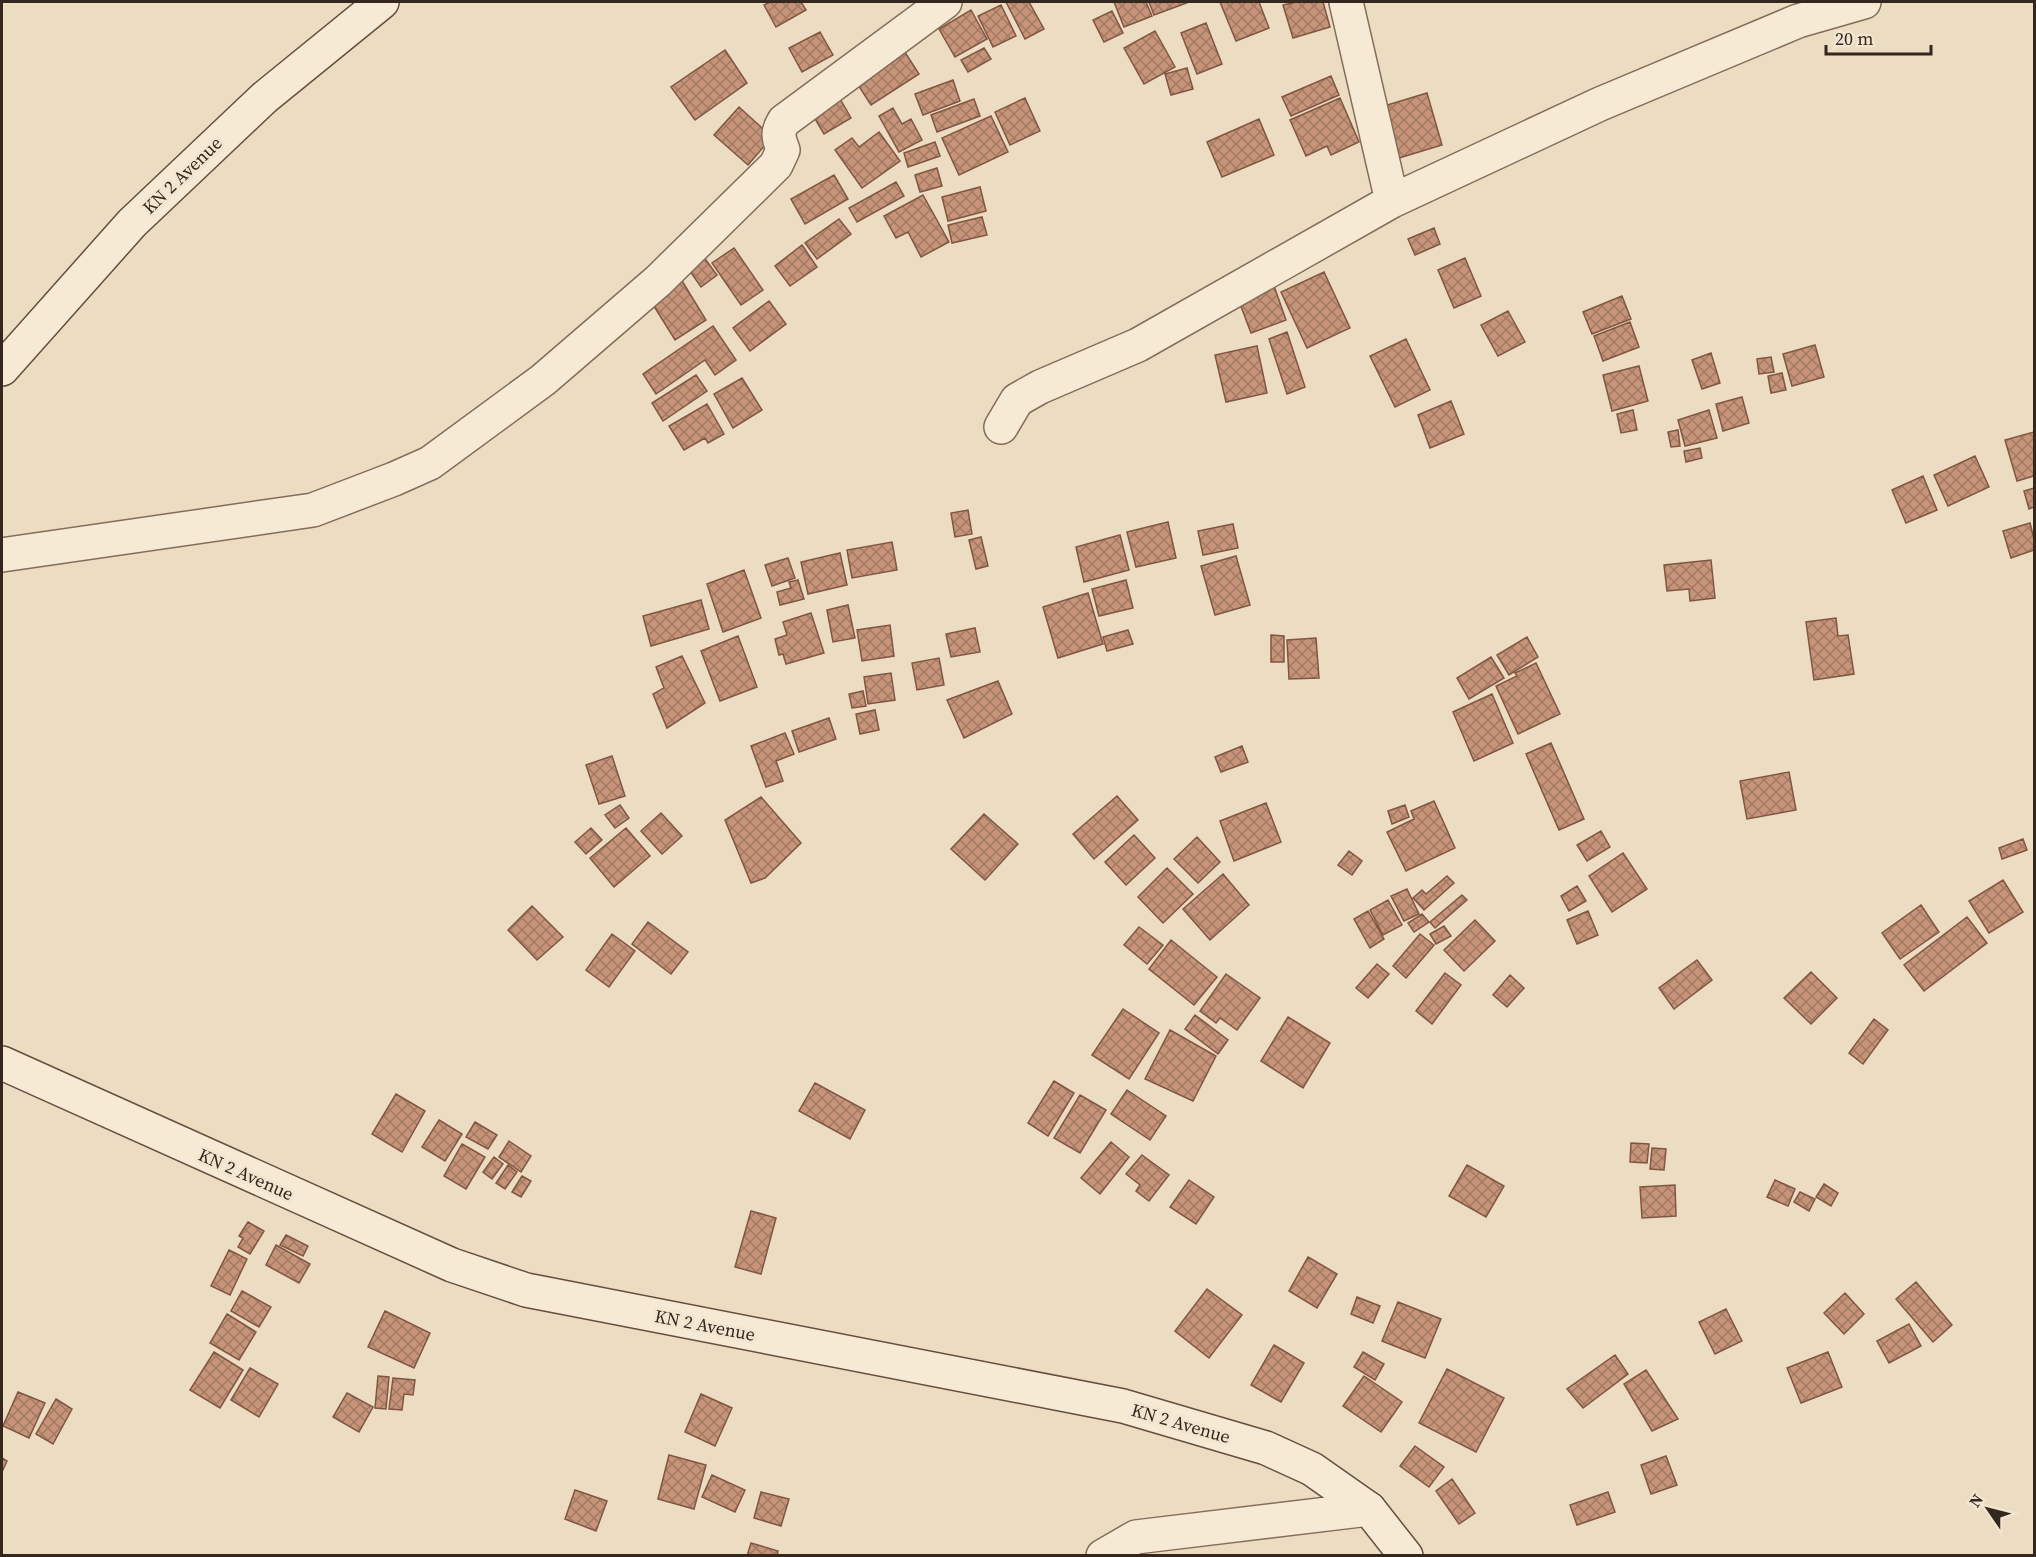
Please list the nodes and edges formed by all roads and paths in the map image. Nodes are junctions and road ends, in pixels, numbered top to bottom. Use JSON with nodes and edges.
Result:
{"nodes":[{"id":1,"x":382,"y":2,"type":"edge"},
{"id":2,"x":945,"y":2,"type":"edge"},
{"id":3,"x":1346,"y":2,"type":"edge"},
{"id":4,"x":1864,"y":2,"type":"edge"},
{"id":5,"x":1392,"y":201,"type":"junction"},
{"id":6,"x":2,"y":369,"type":"edge"},
{"id":7,"x":1001,"y":428,"type":"dead end"},
{"id":8,"x":2,"y":555,"type":"edge"},
{"id":9,"x":2,"y":1063,"type":"edge"},
{"id":10,"x":1369,"y":1509,"type":"junction"},
{"id":11,"x":1103,"y":1556,"type":"edge"},
{"id":12,"x":1406,"y":1556,"type":"edge"}],
"edges":[{"from":1,"to":6,"type":"street","name":"KN 2 Avenue"},
{"from":2,"to":8,"type":"street"},
{"from":3,"to":5,"type":"street"},
{"from":4,"to":5,"type":"street"},
{"from":5,"to":7,"type":"street"},
{"from":9,"to":10,"type":"street","name":"KN 2 Avenue"},
{"from":10,"to":11,"type":"street"},
{"from":10,"to":12,"type":"street","name":"KN 2 Avenue"}]}
